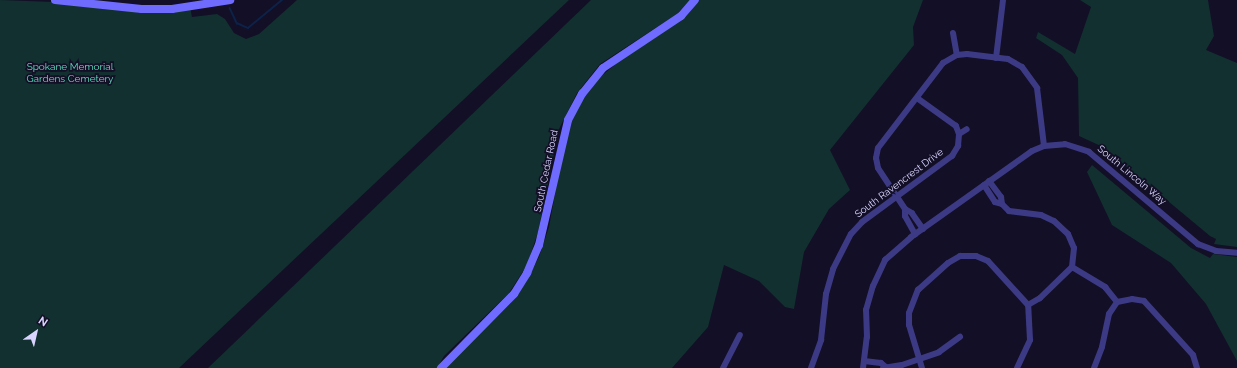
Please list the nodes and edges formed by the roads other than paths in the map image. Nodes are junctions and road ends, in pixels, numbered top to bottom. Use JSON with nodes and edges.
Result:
{"nodes":[{"id":1,"x":55,"y":0,"type":"edge"},
{"id":2,"x":230,"y":0,"type":"edge"},
{"id":3,"x":695,"y":0,"type":"edge"},
{"id":4,"x":1003,"y":0,"type":"edge"},
{"id":5,"x":953,"y":32,"type":"dead end"},
{"id":6,"x":957,"y":55,"type":"junction"},
{"id":7,"x":996,"y":58,"type":"junction"},
{"id":8,"x":917,"y":98,"type":"junction"},
{"id":9,"x":967,"y":129,"type":"dead end"},
{"id":10,"x":959,"y":134,"type":"junction"},
{"id":11,"x":1044,"y":146,"type":"junction"},
{"id":12,"x":987,"y":183,"type":"junction"},
{"id":13,"x":897,"y":196,"type":"junction"},
{"id":14,"x":905,"y":208,"type":"junction"},
{"id":15,"x":923,"y":229,"type":"junction"},
{"id":16,"x":915,"y":234,"type":"junction"},
{"id":17,"x":1237,"y":253,"type":"edge"},
{"id":18,"x":1072,"y":267,"type":"junction"},
{"id":19,"x":1117,"y":302,"type":"junction"},
{"id":20,"x":1028,"y":305,"type":"junction"},
{"id":21,"x":740,"y":335,"type":"dead end"},
{"id":22,"x":960,"y":336,"type":"dead end"},
{"id":23,"x":919,"y":360,"type":"junction"},
{"id":24,"x":864,"y":361,"type":"junction"},
{"id":25,"x":884,"y":367,"type":"edge"},
{"id":26,"x":441,"y":368,"type":"edge"},
{"id":27,"x":723,"y":368,"type":"edge"},
{"id":28,"x":811,"y":368,"type":"edge"},
{"id":29,"x":863,"y":368,"type":"edge"},
{"id":30,"x":922,"y":368,"type":"edge"},
{"id":31,"x":1018,"y":368,"type":"edge"},
{"id":32,"x":1094,"y":368,"type":"edge"},
{"id":33,"x":1197,"y":368,"type":"edge"}],
"edges":[{"from":1,"to":2,"type":"street"},
{"from":3,"to":26,"type":"street","name":"South Cedar Road"},
{"from":4,"to":7,"type":"street"},
{"from":5,"to":6,"type":"street"},
{"from":6,"to":7,"type":"street"},
{"from":6,"to":8,"type":"street"},
{"from":7,"to":11,"type":"street"},
{"from":8,"to":10,"type":"street"},
{"from":8,"to":13,"type":"street"},
{"from":9,"to":10,"type":"street"},
{"from":10,"to":13,"type":"street","name":"South Ravencrest Drive"},
{"from":11,"to":12,"type":"street","name":"South Lincoln Way"},
{"from":11,"to":17,"type":"street","name":"South Lincoln Way"},
{"from":12,"to":15,"type":"street","name":"South Lincoln Way"},
{"from":12,"to":18,"type":"street"},
{"from":13,"to":14,"type":"street"},
{"from":13,"to":28,"type":"street","name":"South Ravencrest Drive"},
{"from":14,"to":15,"type":"street"},
{"from":14,"to":16,"type":"street"},
{"from":15,"to":16,"type":"street","name":"South Lincoln Way"},
{"from":16,"to":24,"type":"street","name":"South Lincoln Way"},
{"from":18,"to":19,"type":"street"},
{"from":18,"to":20,"type":"street"},
{"from":19,"to":32,"type":"street"},
{"from":19,"to":33,"type":"street"},
{"from":20,"to":23,"type":"street"},
{"from":20,"to":31,"type":"street"},
{"from":21,"to":27,"type":"street"},
{"from":22,"to":23,"type":"street"},
{"from":23,"to":25,"type":"street"},
{"from":23,"to":30,"type":"street"},
{"from":24,"to":25,"type":"street"},
{"from":24,"to":29,"type":"street","name":"South Lincoln Way"}]}
